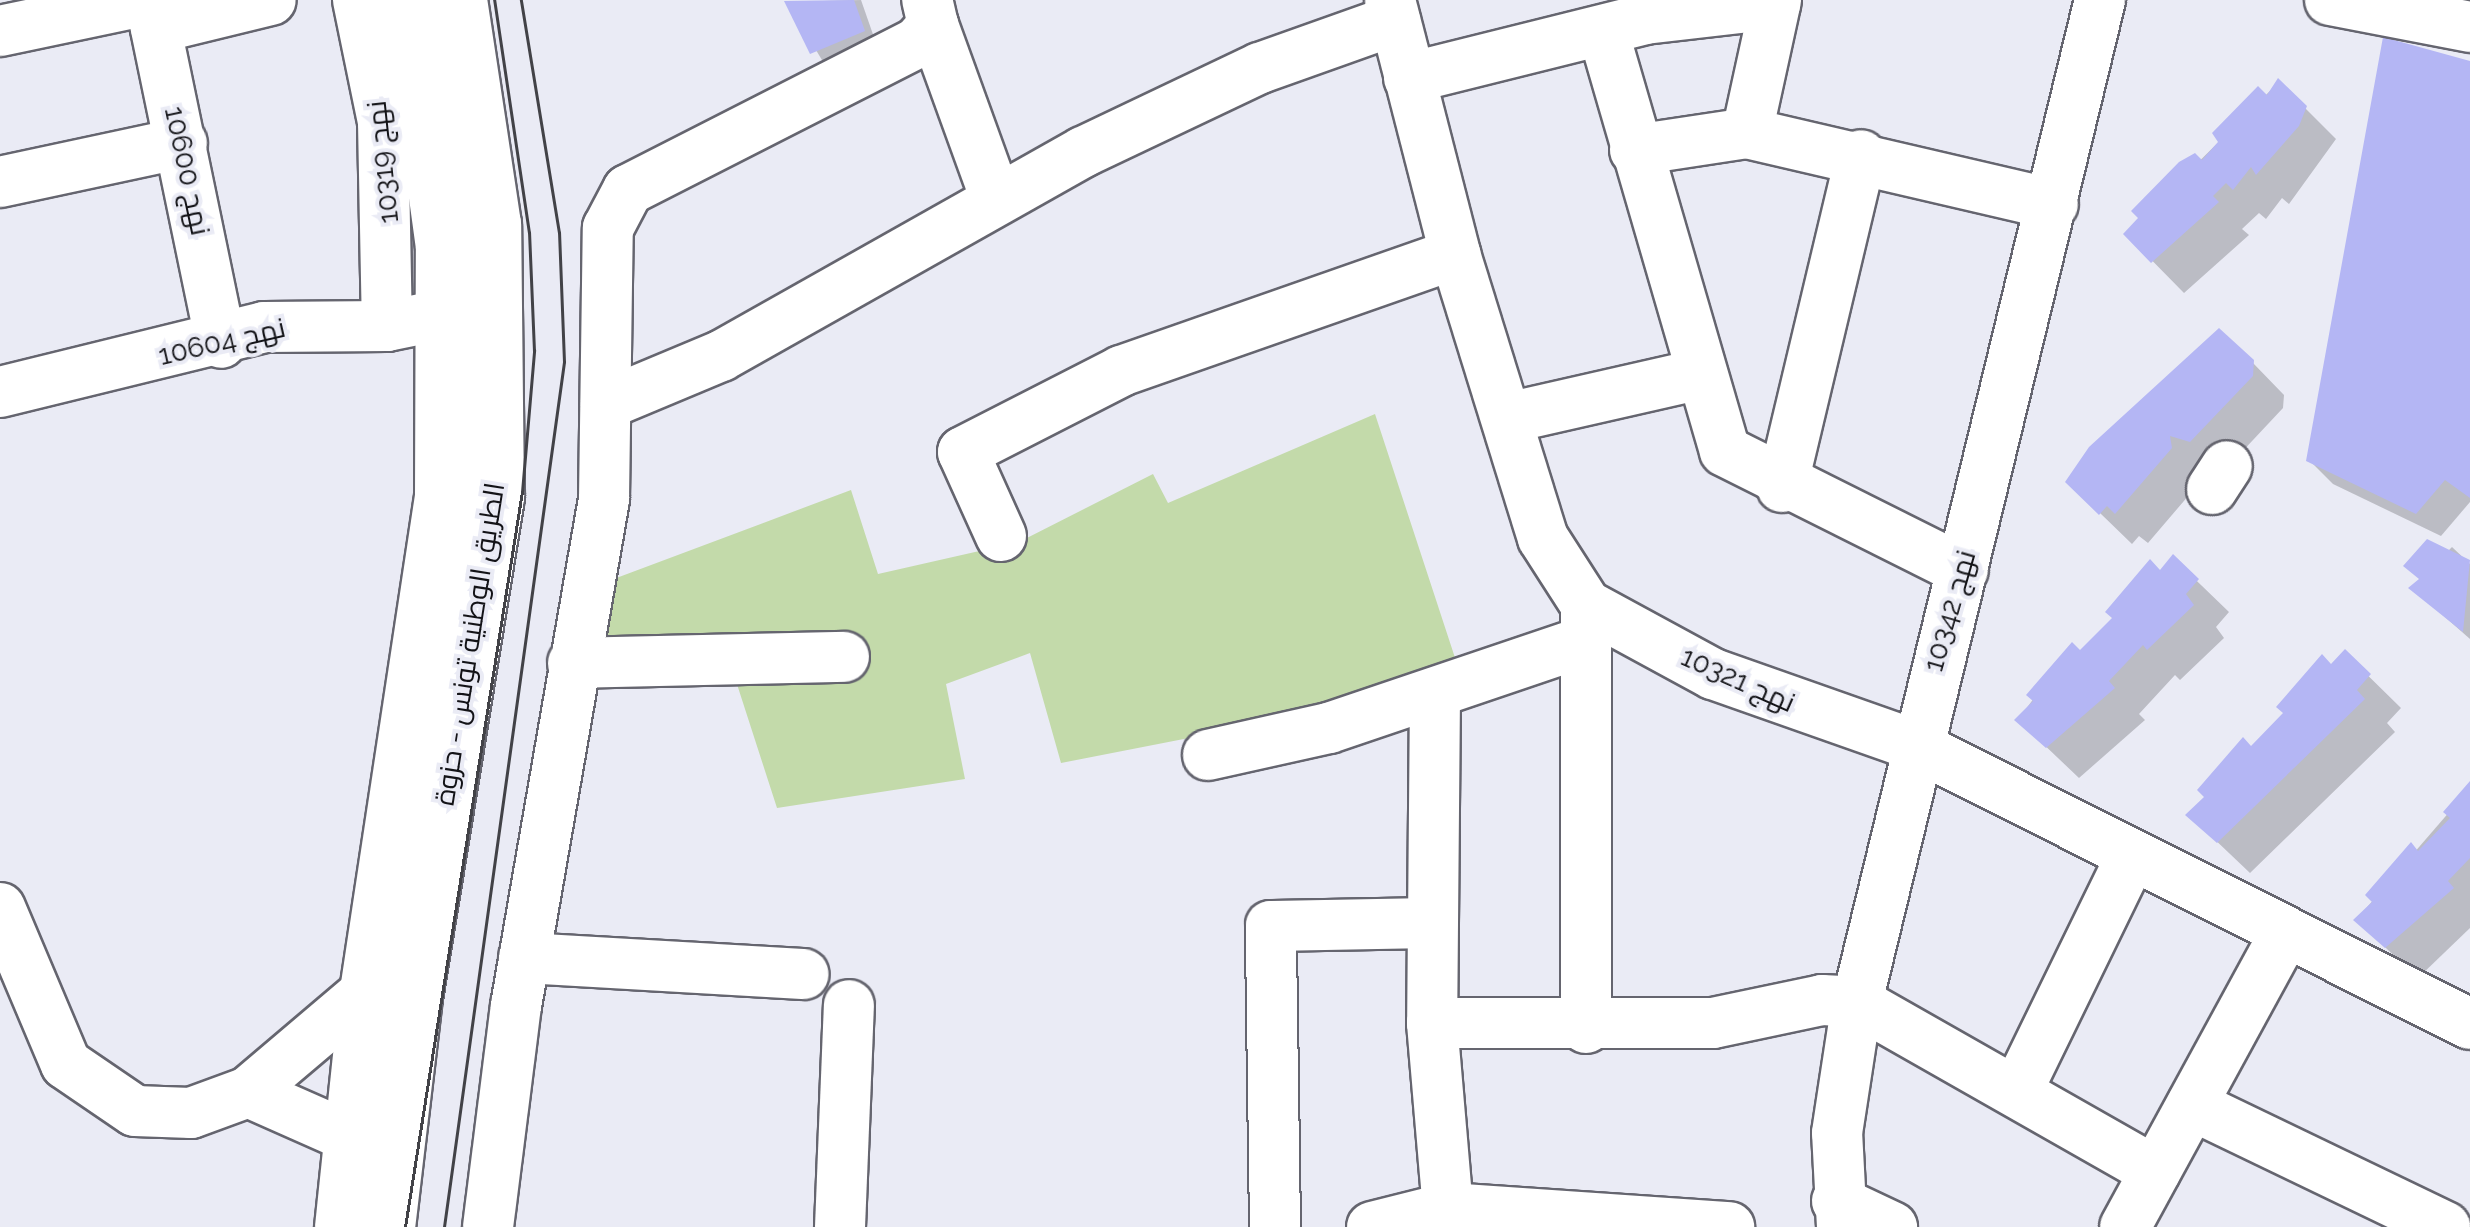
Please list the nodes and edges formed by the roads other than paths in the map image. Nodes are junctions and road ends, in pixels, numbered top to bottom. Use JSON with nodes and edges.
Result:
{"nodes":[{"id":1,"x":270,"y":0,"type":"edge"},
{"id":2,"x":358,"y":0,"type":"edge"},
{"id":3,"x":409,"y":0,"type":"edge"},
{"id":4,"x":459,"y":0,"type":"edge"},
{"id":5,"x":2100,"y":0,"type":"edge"},
{"id":6,"x":2330,"y":0,"type":"edge"},
{"id":7,"x":1776,"y":2,"type":"edge"},
{"id":8,"x":151,"y":9,"type":"edge"},
{"id":9,"x":1393,"y":10,"type":"edge"},
{"id":10,"x":930,"y":12,"type":"edge"},
{"id":11,"x":2470,"y":27,"type":"edge"},
{"id":12,"x":0,"y":31,"type":"edge"},
{"id":13,"x":1603,"y":31,"type":"junction"},
{"id":14,"x":1409,"y":78,"type":"junction"},
{"id":15,"x":1747,"y":134,"type":"junction"},
{"id":16,"x":182,"y":143,"type":"junction"},
{"id":17,"x":1635,"y":150,"type":"junction"},
{"id":18,"x":1861,"y":156,"type":"junction"},
{"id":19,"x":0,"y":182,"type":"edge"},
{"id":20,"x":996,"y":199,"type":"junction"},
{"id":21,"x":2053,"y":204,"type":"junction"},
{"id":22,"x":1455,"y":254,"type":"junction"},
{"id":23,"x":446,"y":314,"type":"junction"},
{"id":24,"x":387,"y":326,"type":"junction"},
{"id":25,"x":221,"y":343,"type":"junction"},
{"id":26,"x":1700,"y":374,"type":"junction"},
{"id":27,"x":0,"y":392,"type":"edge"},
{"id":28,"x":606,"y":404,"type":"junction"},
{"id":29,"x":1507,"y":418,"type":"junction"},
{"id":30,"x":1782,"y":487,"type":"junction"},
{"id":31,"x":1001,"y":536,"type":"dead end"},
{"id":32,"x":1963,"y":570,"type":"junction"},
{"id":33,"x":1586,"y":623,"type":"junction"},
{"id":34,"x":844,"y":656,"type":"dead end"},
{"id":35,"x":573,"y":664,"type":"junction"},
{"id":36,"x":1435,"y":694,"type":"junction"},
{"id":37,"x":1912,"y":744,"type":"junction"},
{"id":38,"x":1208,"y":754,"type":"dead end"},
{"id":39,"x":2130,"y":861,"type":"junction"},
{"id":40,"x":0,"y":908,"type":"edge"},
{"id":41,"x":1431,"y":923,"type":"junction"},
{"id":42,"x":2286,"y":933,"type":"junction"},
{"id":43,"x":524,"y":958,"type":"junction"},
{"id":44,"x":804,"y":974,"type":"dead end"},
{"id":45,"x":367,"y":991,"type":"junction"},
{"id":46,"x":1857,"y":1002,"type":"junction"},
{"id":47,"x":849,"y":1005,"type":"dead end"},
{"id":48,"x":1432,"y":1023,"type":"junction"},
{"id":49,"x":2470,"y":1024,"type":"edge"},
{"id":50,"x":1586,"y":1028,"type":"junction"},
{"id":51,"x":2017,"y":1091,"type":"junction"},
{"id":52,"x":248,"y":1092,"type":"junction"},
{"id":53,"x":2192,"y":1105,"type":"junction"},
{"id":54,"x":350,"y":1137,"type":"junction"},
{"id":55,"x":2156,"y":1171,"type":"junction"},
{"id":56,"x":1448,"y":1208,"type":"junction"},
{"id":57,"x":1840,"y":1214,"type":"edge"},
{"id":58,"x":342,"y":1227,"type":"edge"},
{"id":59,"x":388,"y":1227,"type":"edge"},
{"id":60,"x":488,"y":1227,"type":"edge"},
{"id":61,"x":840,"y":1227,"type":"edge"},
{"id":62,"x":1275,"y":1227,"type":"edge"},
{"id":63,"x":1372,"y":1227,"type":"edge"},
{"id":64,"x":1730,"y":1227,"type":"edge"},
{"id":65,"x":1892,"y":1227,"type":"edge"},
{"id":66,"x":2125,"y":1227,"type":"edge"},
{"id":67,"x":2445,"y":1227,"type":"edge"}],
"edges":[{"from":1,"to":8,"type":"street"},
{"from":2,"to":24,"type":"street","name":"نهج 10319"},
{"from":3,"to":23,"type":"highway","name":"الطريق الوطنية تونس - حزوة"},
{"from":4,"to":59,"type":"highway","name":"الطريق الوطنية تونس - حزوة"},
{"from":5,"to":21,"type":"street","name":"نهج 10342"},
{"from":6,"to":11,"type":"street"},
{"from":7,"to":13,"type":"street"},
{"from":7,"to":15,"type":"street"},
{"from":8,"to":12,"type":"street"},
{"from":8,"to":16,"type":"street","name":"نهج 10600"},
{"from":9,"to":14,"type":"street","name":"نهج 10321"},
{"from":9,"to":20,"type":"street"},
{"from":10,"to":20,"type":"street"},
{"from":10,"to":28,"type":"street"},
{"from":13,"to":14,"type":"street"},
{"from":13,"to":17,"type":"street"},
{"from":14,"to":22,"type":"street","name":"نهج 10321"},
{"from":15,"to":17,"type":"street"},
{"from":15,"to":18,"type":"street"},
{"from":16,"to":19,"type":"street"},
{"from":16,"to":25,"type":"street","name":"نهج 10600"},
{"from":17,"to":26,"type":"street"},
{"from":18,"to":21,"type":"street"},
{"from":18,"to":30,"type":"street"},
{"from":20,"to":28,"type":"street"},
{"from":21,"to":32,"type":"street","name":"نهج 10342"},
{"from":22,"to":29,"type":"street","name":"نهج 10321"},
{"from":22,"to":31,"type":"street"},
{"from":23,"to":24,"type":"street","name":"نهج 10604"},
{"from":23,"to":45,"type":"highway","name":"الطريق الوطنية تونس - حزوة"},
{"from":24,"to":25,"type":"street","name":"نهج 10604"},
{"from":25,"to":27,"type":"street","name":"نهج 10604"},
{"from":26,"to":29,"type":"street"},
{"from":26,"to":30,"type":"street"},
{"from":28,"to":35,"type":"street"},
{"from":29,"to":33,"type":"street","name":"نهج 10321"},
{"from":30,"to":32,"type":"street"},
{"from":32,"to":37,"type":"street","name":"نهج 10342"},
{"from":33,"to":36,"type":"street"},
{"from":33,"to":37,"type":"street","name":"نهج 10321"},
{"from":33,"to":50,"type":"street"},
{"from":34,"to":35,"type":"street"},
{"from":35,"to":43,"type":"street"},
{"from":36,"to":38,"type":"street"},
{"from":36,"to":41,"type":"street"},
{"from":37,"to":39,"type":"street","name":"نهج 10321"},
{"from":37,"to":46,"type":"street","name":"نهج 10342"},
{"from":39,"to":42,"type":"street","name":"نهج 10321"},
{"from":39,"to":51,"type":"street"},
{"from":40,"to":52,"type":"street"},
{"from":41,"to":48,"type":"street"},
{"from":41,"to":62,"type":"street"},
{"from":42,"to":49,"type":"street","name":"نهج 10321"},
{"from":42,"to":53,"type":"street"},
{"from":43,"to":44,"type":"street"},
{"from":43,"to":60,"type":"street"},
{"from":45,"to":52,"type":"street"},
{"from":45,"to":54,"type":"highway","name":"الطريق الوطنية تونس - حزوة"},
{"from":46,"to":50,"type":"street"},
{"from":46,"to":51,"type":"street"},
{"from":46,"to":57,"type":"street","name":"نهج 10342"},
{"from":47,"to":61,"type":"street"},
{"from":48,"to":50,"type":"street"},
{"from":48,"to":56,"type":"street"},
{"from":51,"to":55,"type":"street"},
{"from":52,"to":54,"type":"street"},
{"from":53,"to":55,"type":"street"},
{"from":53,"to":67,"type":"street"},
{"from":54,"to":58,"type":"highway","name":"الطريق الوطنية تونس - حزوة"},
{"from":55,"to":66,"type":"street"},
{"from":56,"to":63,"type":"street"},
{"from":56,"to":64,"type":"street"},
{"from":57,"to":65,"type":"street"}]}
